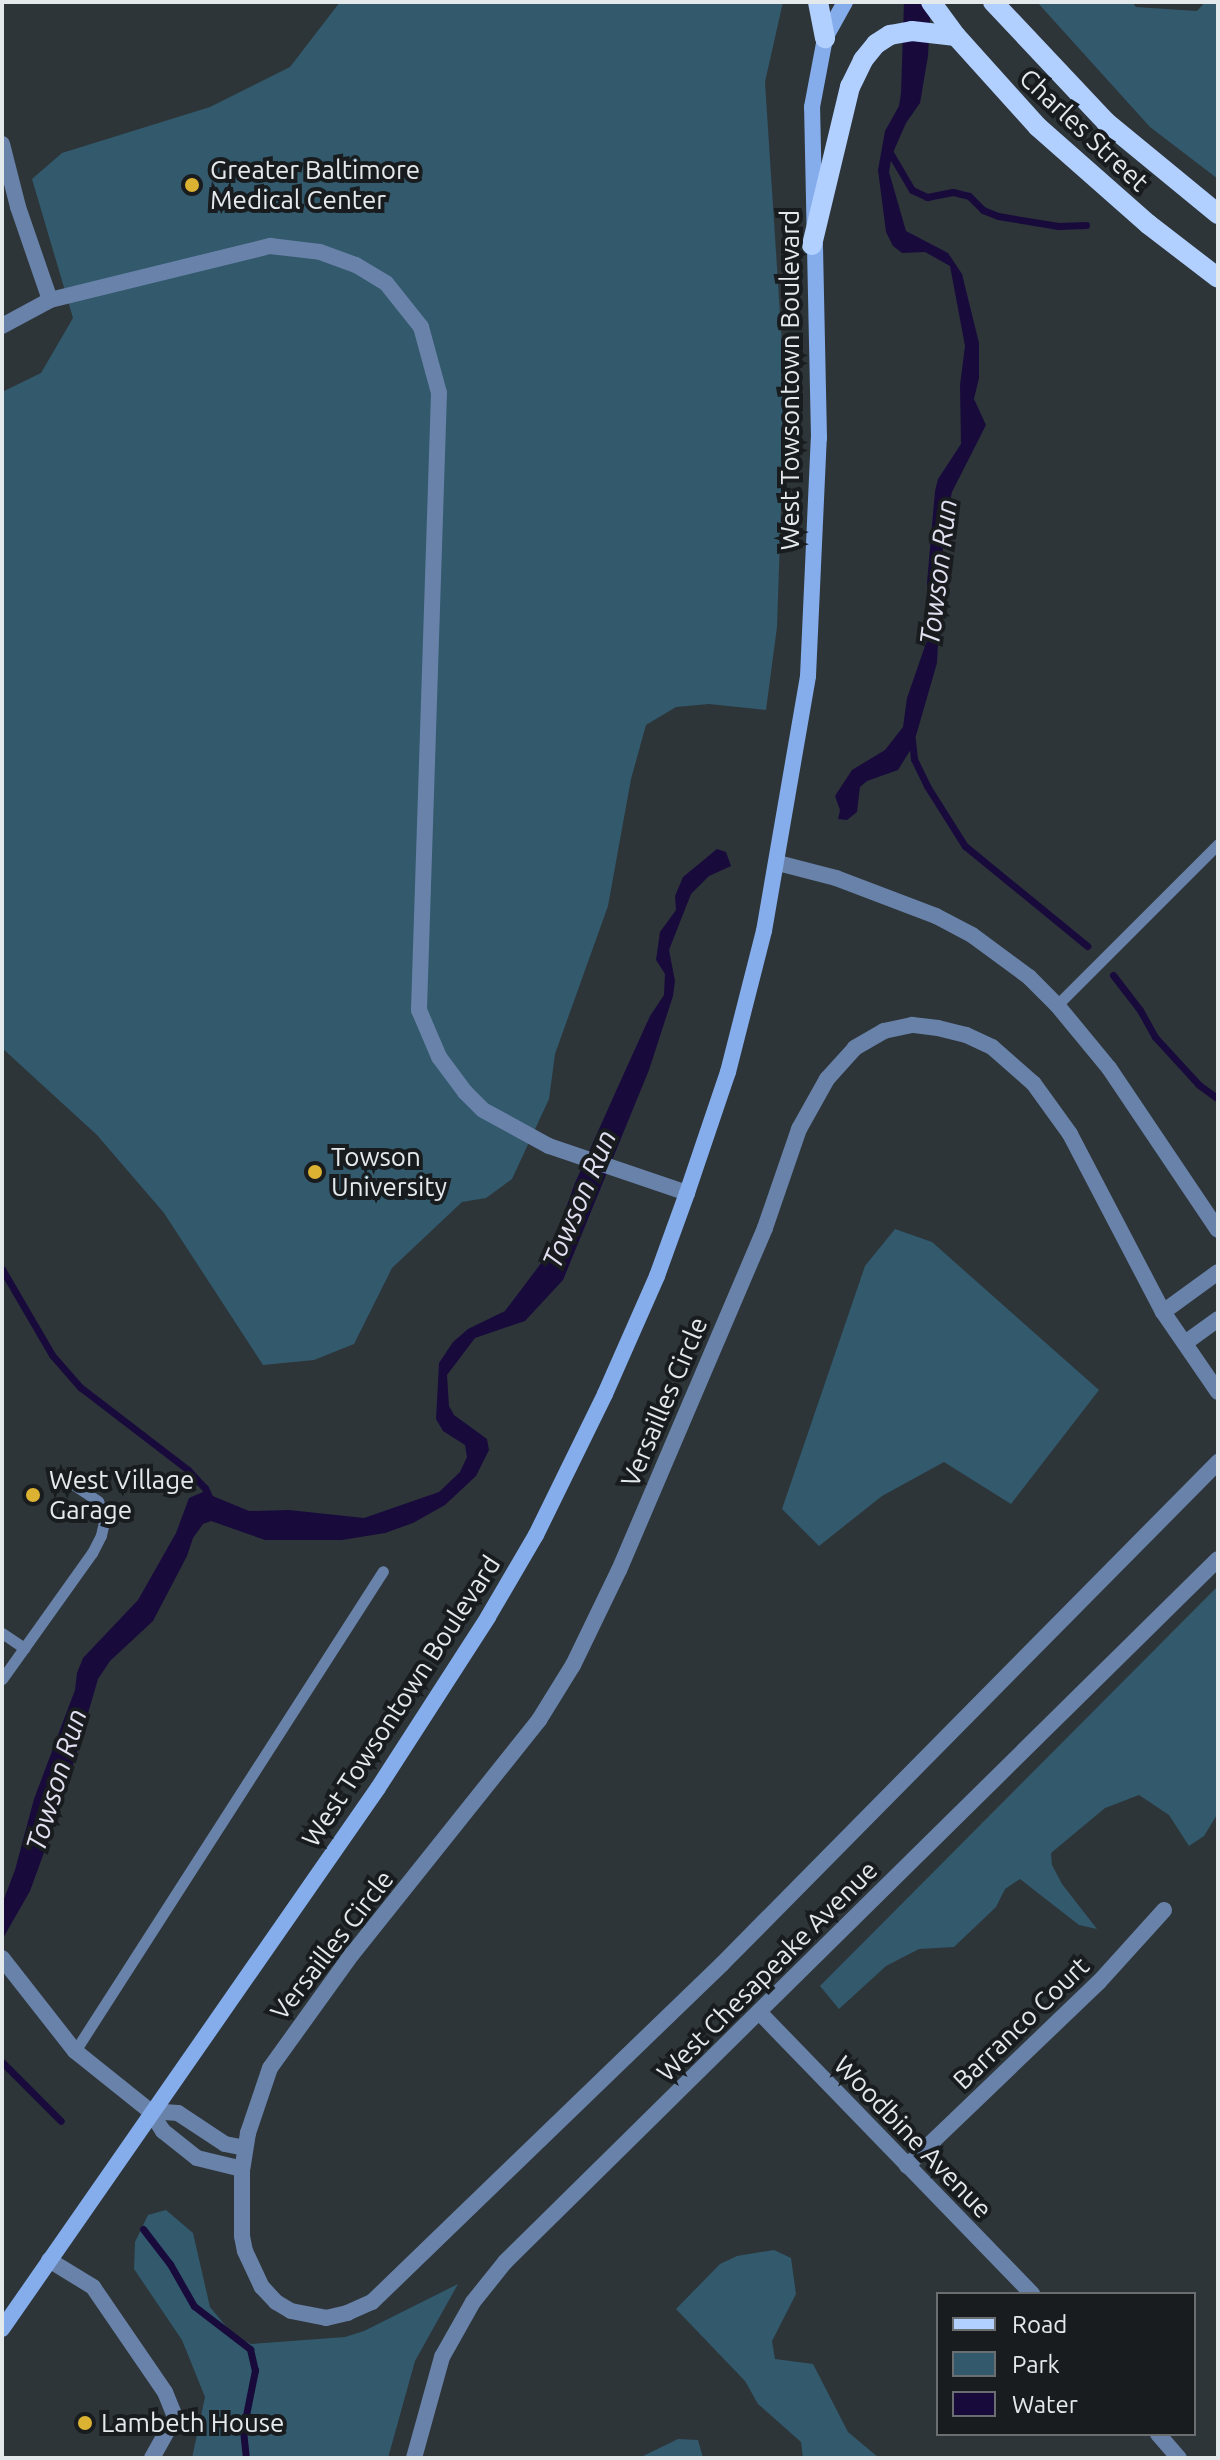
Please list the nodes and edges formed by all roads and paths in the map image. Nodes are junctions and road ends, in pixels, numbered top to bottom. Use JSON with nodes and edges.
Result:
{"nodes":[{"id":1,"x":818,"y":2,"type":"edge"},
{"id":2,"x":845,"y":2,"type":"edge"},
{"id":3,"x":931,"y":2,"type":"edge"},
{"id":4,"x":993,"y":2,"type":"edge"},
{"id":5,"x":956,"y":36,"type":"junction"},
{"id":6,"x":825,"y":38,"type":"junction"},
{"id":7,"x":2,"y":144,"type":"edge"},
{"id":8,"x":1218,"y":214,"type":"edge"},
{"id":9,"x":812,"y":245,"type":"junction"},
{"id":10,"x":1218,"y":278,"type":"edge"},
{"id":11,"x":50,"y":300,"type":"junction"},
{"id":12,"x":2,"y":326,"type":"edge"},
{"id":13,"x":1218,"y":844,"type":"edge"},
{"id":14,"x":778,"y":863,"type":"junction"},
{"id":15,"x":1057,"y":1005,"type":"junction"},
{"id":16,"x":687,"y":1193,"type":"junction"},
{"id":17,"x":1218,"y":1230,"type":"edge"},
{"id":18,"x":1218,"y":1272,"type":"edge"},
{"id":19,"x":1163,"y":1312,"type":"junction"},
{"id":20,"x":1218,"y":1319,"type":"edge"},
{"id":21,"x":1185,"y":1343,"type":"junction"},
{"id":22,"x":1218,"y":1392,"type":"edge"},
{"id":23,"x":1218,"y":1462,"type":"edge"},
{"id":24,"x":71,"y":1483,"type":"dead end"},
{"id":25,"x":1218,"y":1559,"type":"edge"},
{"id":26,"x":383,"y":1571,"type":"dead end"},
{"id":27,"x":2,"y":1633,"type":"edge"},
{"id":28,"x":24,"y":1648,"type":"junction"},
{"id":29,"x":3,"y":1677,"type":"edge"},
{"id":30,"x":1164,"y":1910,"type":"dead end"},
{"id":31,"x":2,"y":1958,"type":"edge"},
{"id":32,"x":760,"y":2013,"type":"junction"},
{"id":33,"x":75,"y":2051,"type":"junction"},
{"id":34,"x":150,"y":2111,"type":"junction"},
{"id":35,"x":245,"y":2148,"type":"junction"},
{"id":36,"x":907,"y":2166,"type":"junction"},
{"id":37,"x":242,"y":2169,"type":"junction"},
{"id":38,"x":49,"y":2260,"type":"junction"},
{"id":39,"x":1030,"y":2292,"type":"edge"},
{"id":40,"x":2,"y":2329,"type":"edge"},
{"id":41,"x":1160,"y":2436,"type":"edge"},
{"id":42,"x":152,"y":2458,"type":"edge"},
{"id":43,"x":414,"y":2458,"type":"edge"},
{"id":44,"x":1179,"y":2458,"type":"edge"}],
"edges":[{"from":1,"to":6,"type":"main road"},
{"from":2,"to":6,"type":"main road","name":"West Towsontown Boulevard"},
{"from":3,"to":5,"type":"main road","name":"Charles Street"},
{"from":4,"to":8,"type":"main road","name":"Charles Street"},
{"from":5,"to":9,"type":"main road"},
{"from":5,"to":10,"type":"main road","name":"Charles Street"},
{"from":6,"to":9,"type":"main road","name":"West Towsontown Boulevard"},
{"from":7,"to":11,"type":"street"},
{"from":9,"to":14,"type":"main road","name":"West Towsontown Boulevard"},
{"from":11,"to":12,"type":"street"},
{"from":11,"to":16,"type":"street"},
{"from":13,"to":15,"type":"lane"},
{"from":14,"to":15,"type":"street"},
{"from":14,"to":16,"type":"main road","name":"West Towsontown Boulevard"},
{"from":15,"to":17,"type":"street"},
{"from":16,"to":34,"type":"main road","name":"West Towsontown Boulevard"},
{"from":18,"to":19,"type":"street"},
{"from":19,"to":21,"type":"street","name":"Versailles Circle"},
{"from":19,"to":35,"type":"street","name":"Versailles Circle"},
{"from":20,"to":21,"type":"street"},
{"from":21,"to":22,"type":"street","name":"Versailles Circle"},
{"from":23,"to":37,"type":"street","name":"Versailles Circle"},
{"from":24,"to":28,"type":"lane"},
{"from":25,"to":32,"type":"street","name":"West Chesapeake Avenue"},
{"from":26,"to":33,"type":"lane"},
{"from":27,"to":28,"type":"lane"},
{"from":28,"to":29,"type":"lane"},
{"from":30,"to":36,"type":"street","name":"Barranco Court"},
{"from":31,"to":33,"type":"street"},
{"from":32,"to":36,"type":"street","name":"Woodbine Avenue"},
{"from":32,"to":43,"type":"street","name":"West Chesapeake Avenue"},
{"from":33,"to":34,"type":"street"},
{"from":34,"to":35,"type":"street"},
{"from":34,"to":37,"type":"street"},
{"from":34,"to":38,"type":"main road","name":"West Towsontown Boulevard"},
{"from":35,"to":37,"type":"street","name":"Versailles Circle"},
{"from":36,"to":39,"type":"street","name":"Woodbine Avenue"},
{"from":38,"to":40,"type":"main road","name":"West Towsontown Boulevard"},
{"from":38,"to":42,"type":"street"},
{"from":41,"to":44,"type":"street"}]}
